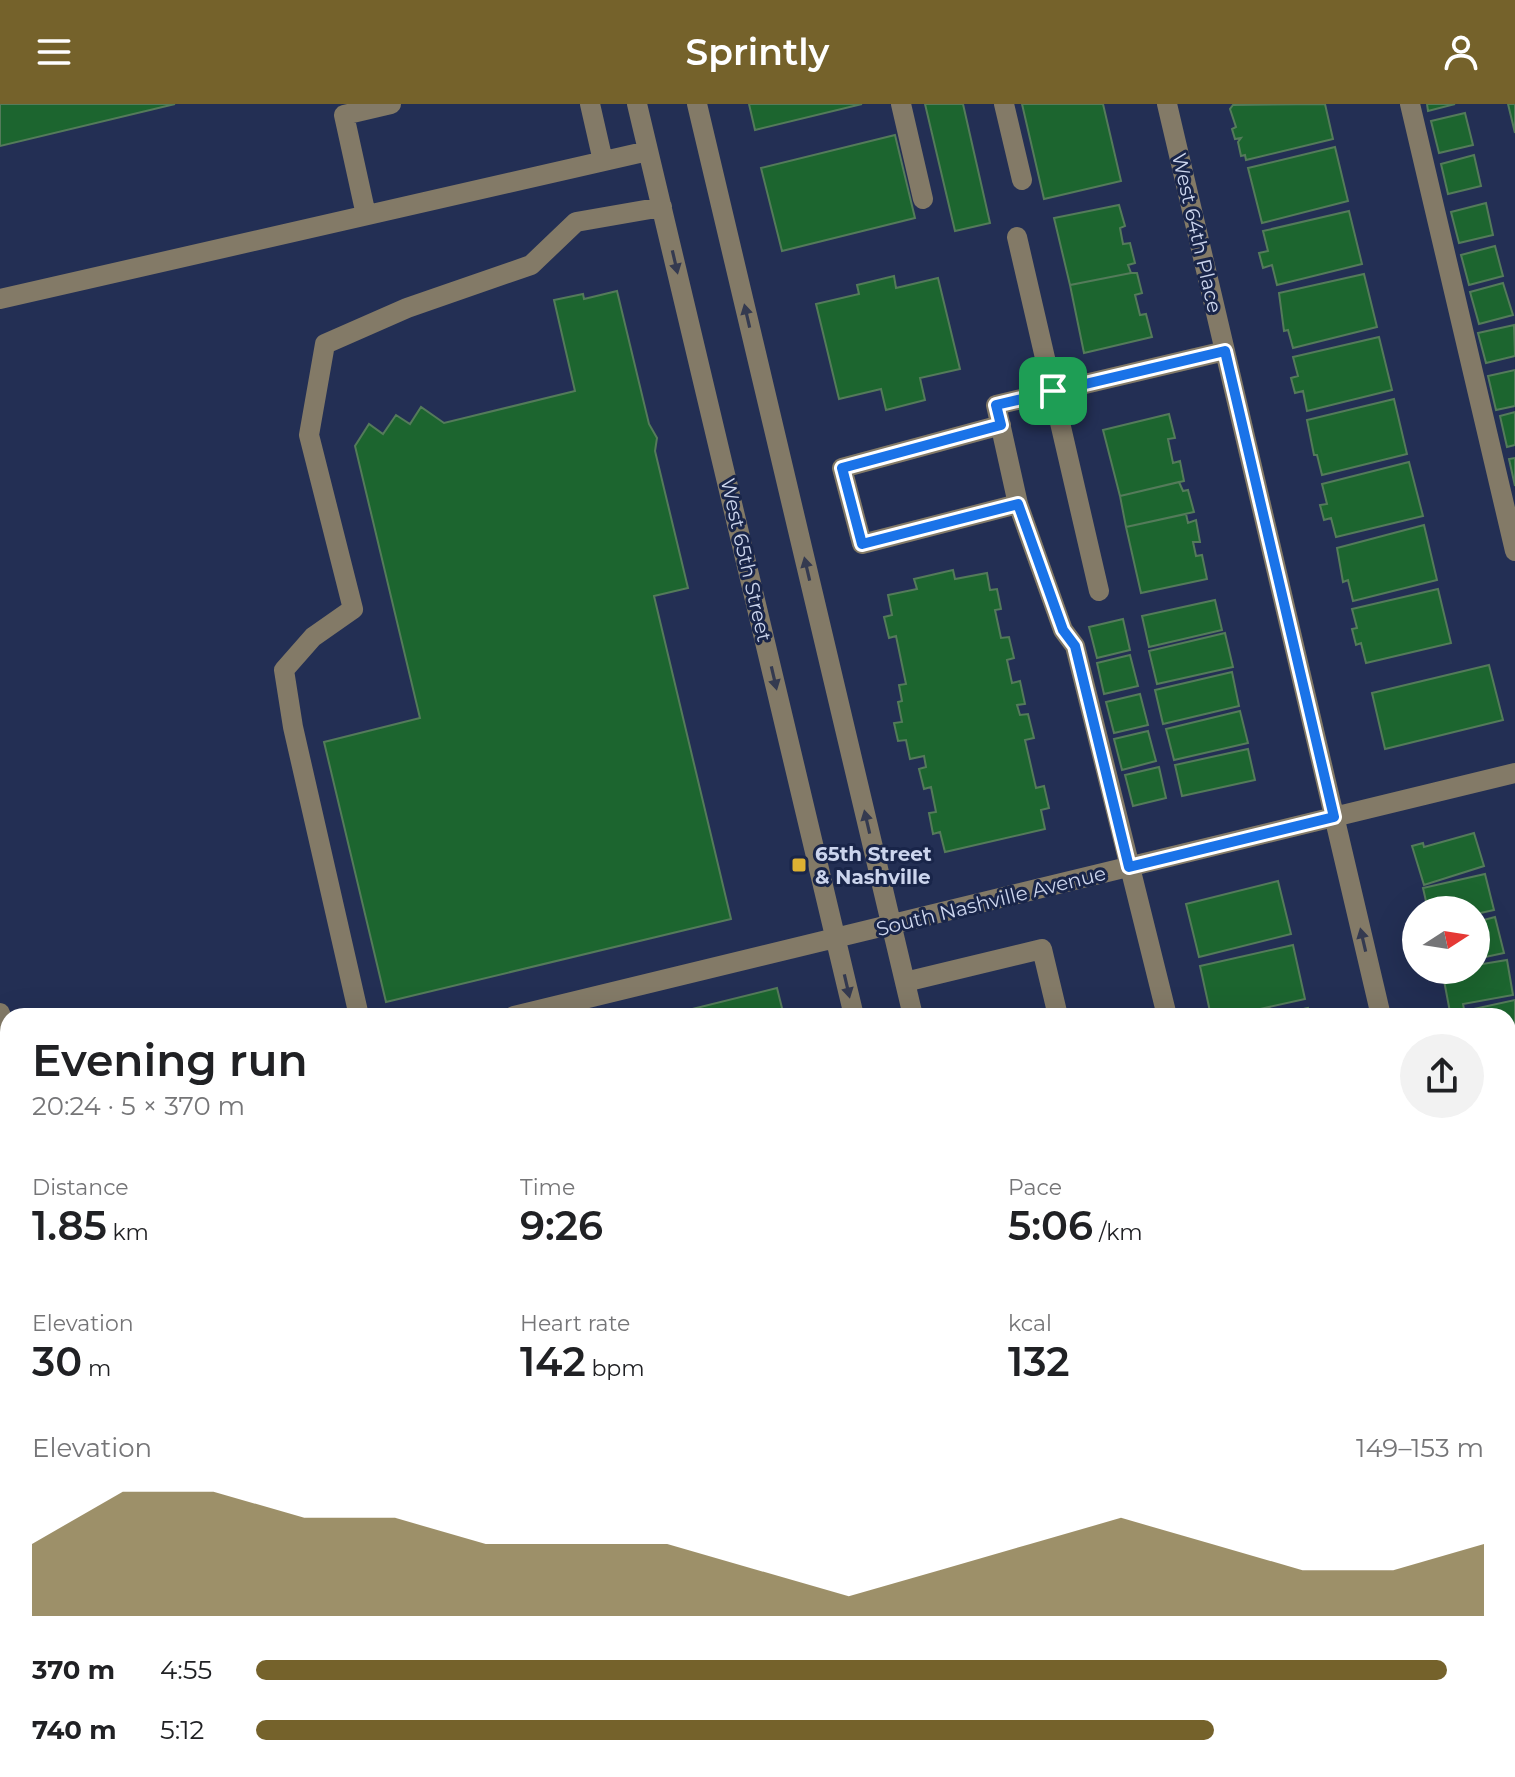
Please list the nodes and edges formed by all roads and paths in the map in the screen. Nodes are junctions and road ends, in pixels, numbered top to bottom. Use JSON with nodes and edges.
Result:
{"nodes":[{"id":1,"x":391,"y":104,"type":"edge"},
{"id":2,"x":590,"y":104,"type":"edge"},
{"id":3,"x":637,"y":104,"type":"edge"},
{"id":4,"x":697,"y":104,"type":"edge"},
{"id":5,"x":901,"y":104,"type":"edge"},
{"id":6,"x":1004,"y":104,"type":"edge"},
{"id":7,"x":1167,"y":104,"type":"edge"},
{"id":8,"x":1410,"y":104,"type":"edge"},
{"id":9,"x":648,"y":151,"type":"junction"},
{"id":10,"x":603,"y":161,"type":"junction"},
{"id":11,"x":1022,"y":180,"type":"dead end"},
{"id":12,"x":923,"y":199,"type":"dead end"},
{"id":13,"x":662,"y":207,"type":"junction"},
{"id":14,"x":366,"y":215,"type":"junction"},
{"id":15,"x":1017,"y":237,"type":"dead end"},
{"id":16,"x":0,"y":299,"type":"edge"},
{"id":17,"x":1225,"y":351,"type":"junction"},
{"id":18,"x":1053,"y":391,"type":"junction"},
{"id":19,"x":1001,"y":425,"type":"junction"},
{"id":20,"x":1018,"y":504,"type":"junction"},
{"id":21,"x":1515,"y":551,"type":"edge"},
{"id":22,"x":1099,"y":591,"type":"dead end"},
{"id":23,"x":1515,"y":773,"type":"edge"},
{"id":24,"x":1334,"y":817,"type":"junction"},
{"id":25,"x":1129,"y":867,"type":"junction"},
{"id":26,"x":891,"y":925,"type":"junction"},
{"id":27,"x":836,"y":939,"type":"junction"},
{"id":28,"x":905,"y":982,"type":"junction"},
{"id":29,"x":357,"y":1008,"type":"edge"},
{"id":30,"x":547,"y":1008,"type":"edge"},
{"id":31,"x":852,"y":1008,"type":"edge"},
{"id":32,"x":911,"y":1008,"type":"edge"},
{"id":33,"x":1056,"y":1008,"type":"edge"},
{"id":34,"x":1165,"y":1008,"type":"edge"},
{"id":35,"x":1379,"y":1008,"type":"edge"}],
"edges":[{"from":1,"to":14,"type":"street"},
{"from":2,"to":10,"type":"street"},
{"from":3,"to":9,"type":"street","name":"West 65th Street"},
{"from":26,"to":4,"type":"street","one_way":true},
{"from":5,"to":12,"type":"street"},
{"from":6,"to":11,"type":"street"},
{"from":7,"to":17,"type":"street","name":"West 64th Place"},
{"from":8,"to":21,"type":"street"},
{"from":9,"to":10,"type":"street"},
{"from":9,"to":13,"type":"street","name":"West 65th Street"},
{"from":10,"to":14,"type":"street"},
{"from":13,"to":27,"type":"street","name":"West 65th Street","one_way":true},
{"from":13,"to":29,"type":"street"},
{"from":14,"to":16,"type":"street"},
{"from":15,"to":18,"type":"street"},
{"from":17,"to":18,"type":"street"},
{"from":17,"to":24,"type":"street","name":"West 64th Place"},
{"from":18,"to":19,"type":"street"},
{"from":18,"to":22,"type":"street"},
{"from":19,"to":20,"type":"street"},
{"from":19,"to":20,"type":"street"},
{"from":20,"to":25,"type":"street"},
{"from":23,"to":24,"type":"street","name":"South Nashville Avenue"},
{"from":24,"to":25,"type":"street","name":"South Nashville Avenue"},
{"from":35,"to":24,"type":"street","name":"West 64th Place","one_way":true},
{"from":25,"to":26,"type":"street","name":"South Nashville Avenue"},
{"from":25,"to":34,"type":"street"},
{"from":26,"to":27,"type":"street","name":"South Nashville Avenue"},
{"from":26,"to":28,"type":"street"},
{"from":27,"to":30,"type":"street","name":"South Nashville Avenue"},
{"from":27,"to":31,"type":"street","name":"West 65th Street","one_way":true},
{"from":28,"to":32,"type":"street"},
{"from":28,"to":33,"type":"street"}]}
